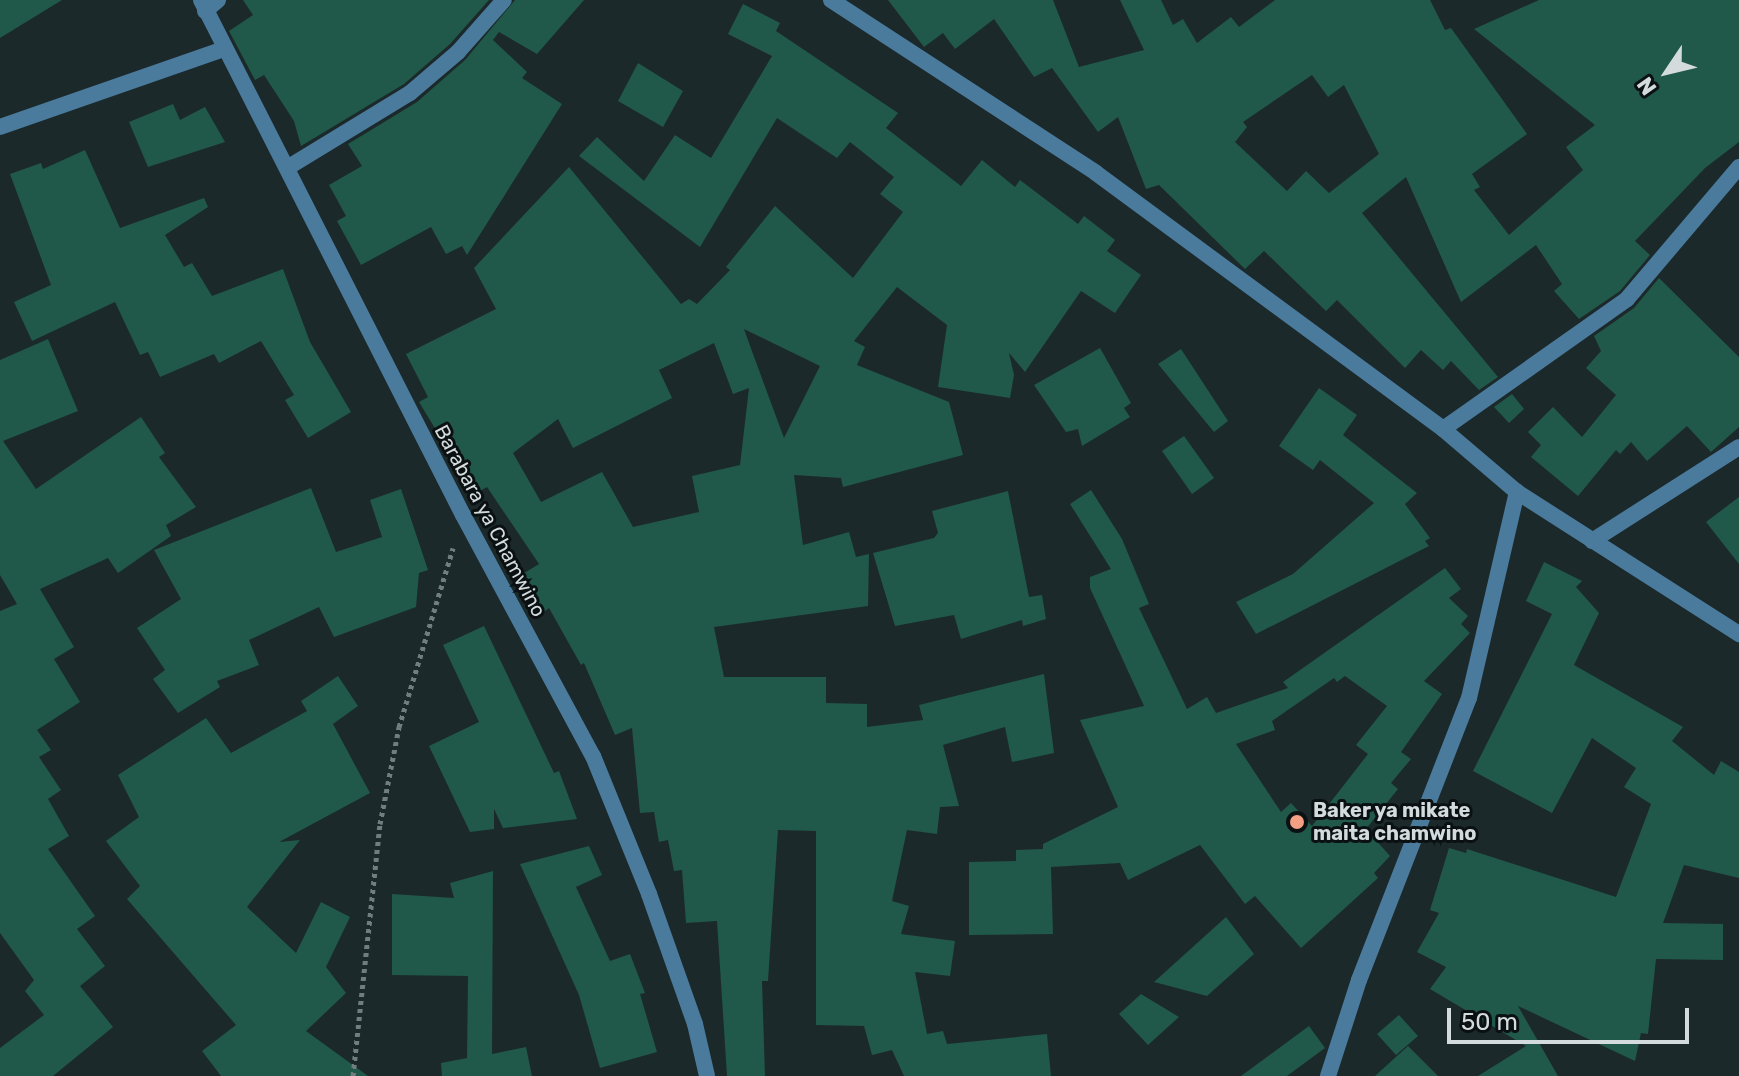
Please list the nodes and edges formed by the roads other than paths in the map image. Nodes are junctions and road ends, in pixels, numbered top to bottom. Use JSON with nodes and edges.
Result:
{"nodes":[{"id":1,"x":504,"y":0,"type":"edge"},
{"id":2,"x":831,"y":0,"type":"edge"},
{"id":3,"x":208,"y":4,"type":"edge"},
{"id":4,"x":224,"y":49,"type":"junction"},
{"id":5,"x":0,"y":127,"type":"edge"},
{"id":6,"x":1739,"y":167,"type":"edge"},
{"id":7,"x":287,"y":168,"type":"junction"},
{"id":8,"x":1443,"y":429,"type":"junction"},
{"id":9,"x":1739,"y":447,"type":"edge"},
{"id":10,"x":1517,"y":492,"type":"junction"},
{"id":11,"x":1592,"y":541,"type":"junction"},
{"id":12,"x":1739,"y":634,"type":"edge"},
{"id":13,"x":707,"y":1076,"type":"edge"},
{"id":14,"x":1328,"y":1076,"type":"edge"}],
"edges":[{"from":1,"to":7,"type":"street"},
{"from":2,"to":8,"type":"street"},
{"from":3,"to":4,"type":"street","name":"Barabara ya Chamwino"},
{"from":4,"to":5,"type":"street"},
{"from":4,"to":7,"type":"street","name":"Barabara ya Chamwino"},
{"from":6,"to":8,"type":"street"},
{"from":7,"to":13,"type":"street","name":"Barabara ya Chamwino"},
{"from":8,"to":10,"type":"street"},
{"from":9,"to":11,"type":"street"},
{"from":10,"to":11,"type":"street"},
{"from":10,"to":14,"type":"street"},
{"from":11,"to":12,"type":"street"}]}
